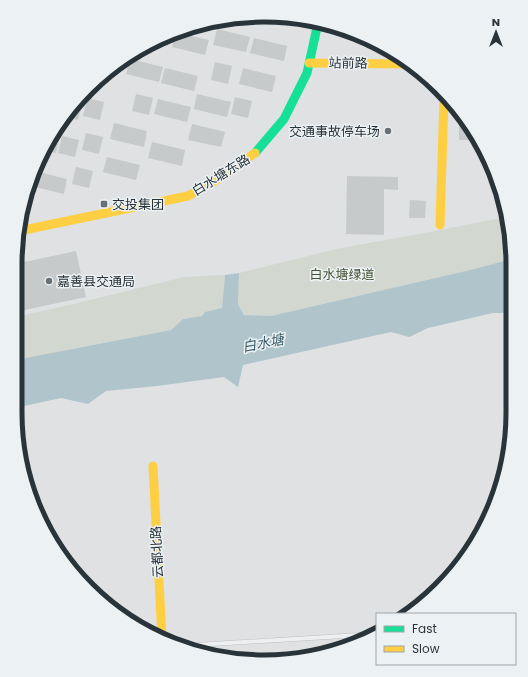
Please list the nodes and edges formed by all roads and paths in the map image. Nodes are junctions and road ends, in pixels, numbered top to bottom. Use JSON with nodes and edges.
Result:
{"nodes":[{"id":1,"x":317,"y":28,"type":"edge"},
{"id":2,"x":309,"y":63,"type":"junction"},
{"id":3,"x":399,"y":64,"type":"edge"},
{"id":4,"x":444,"y":102,"type":"edge"},
{"id":5,"x":440,"y":225,"type":"dead end"},
{"id":6,"x":24,"y":230,"type":"edge"},
{"id":7,"x":153,"y":466,"type":"dead end"},
{"id":8,"x":162,"y":632,"type":"edge"},
{"id":9,"x":361,"y":635,"type":"edge"},
{"id":10,"x":195,"y":645,"type":"edge"}],
"edges":[{"from":1,"to":2,"type":"street","name":"白水塘东路"},
{"from":2,"to":3,"type":"street","name":"站前路"},
{"from":2,"to":6,"type":"street","name":"白水塘东路"},
{"from":4,"to":5,"type":"street"},
{"from":7,"to":8,"type":"street","name":"云都北路"},
{"from":9,"to":10,"type":"lane"}]}
